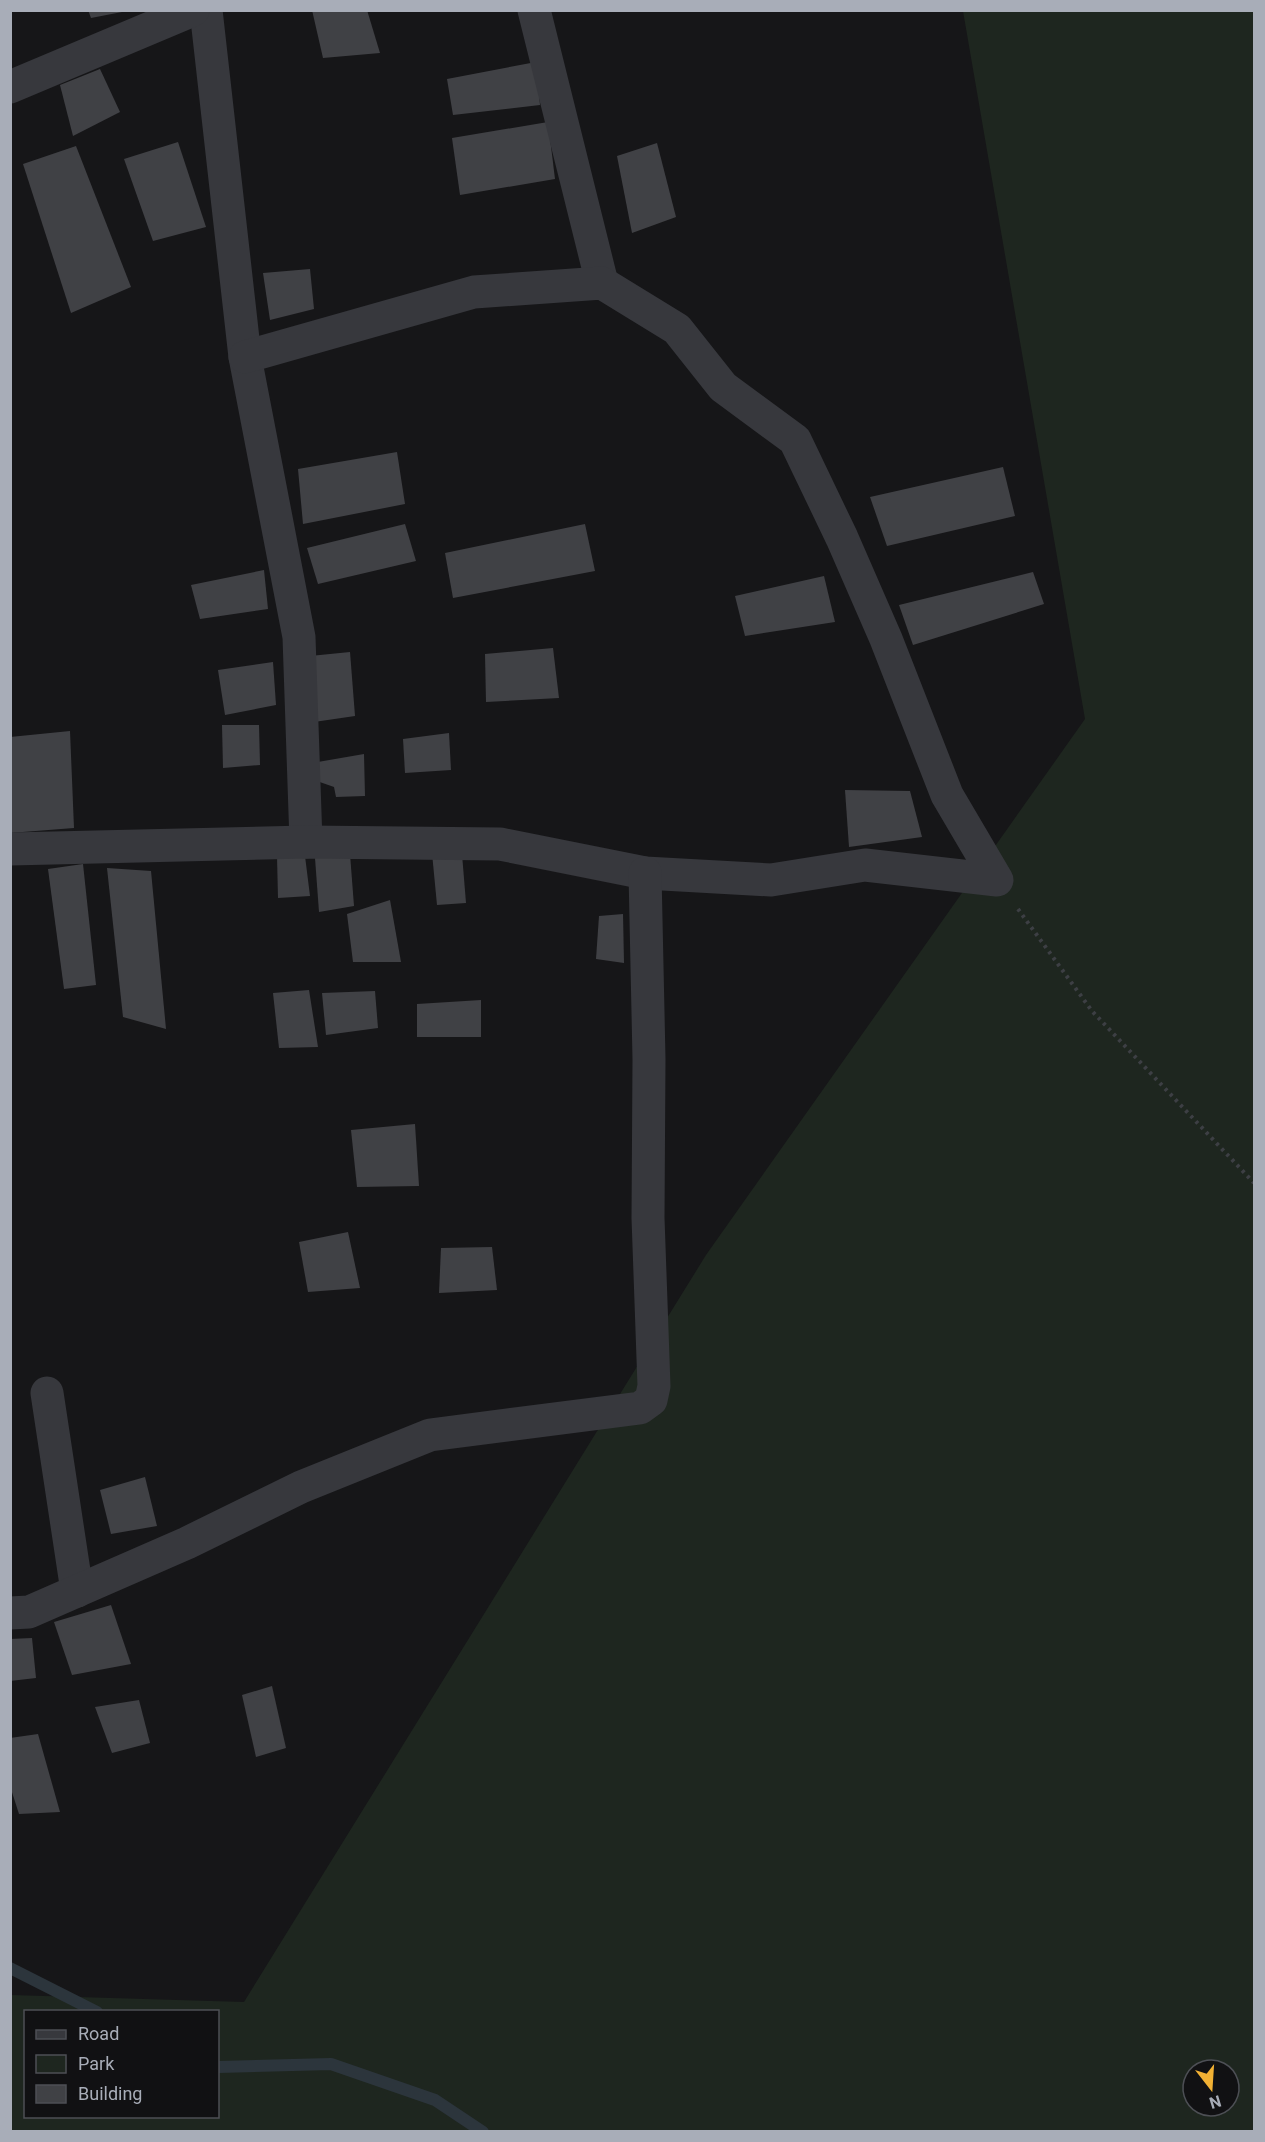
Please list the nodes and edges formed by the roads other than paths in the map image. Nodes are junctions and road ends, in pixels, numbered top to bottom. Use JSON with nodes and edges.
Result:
{"nodes":[{"id":1,"x":193,"y":10,"type":"edge"},
{"id":2,"x":206,"y":10,"type":"edge"},
{"id":3,"x":534,"y":10,"type":"edge"},
{"id":4,"x":10,"y":87,"type":"edge"},
{"id":5,"x":602,"y":283,"type":"junction"},
{"id":6,"x":245,"y":357,"type":"junction"},
{"id":7,"x":306,"y":842,"type":"junction"},
{"id":8,"x":10,"y":849,"type":"edge"},
{"id":9,"x":645,"y":873,"type":"junction"},
{"id":10,"x":47,"y":1393,"type":"dead end"},
{"id":11,"x":77,"y":1591,"type":"junction"},
{"id":12,"x":10,"y":1613,"type":"edge"}],
"edges":[{"from":1,"to":4,"type":"street"},
{"from":2,"to":6,"type":"street"},
{"from":3,"to":5,"type":"street"},
{"from":5,"to":6,"type":"street"},
{"from":5,"to":9,"type":"street"},
{"from":6,"to":7,"type":"street"},
{"from":7,"to":8,"type":"street"},
{"from":7,"to":9,"type":"street"},
{"from":9,"to":11,"type":"street"},
{"from":10,"to":11,"type":"street"},
{"from":11,"to":12,"type":"street"}]}
